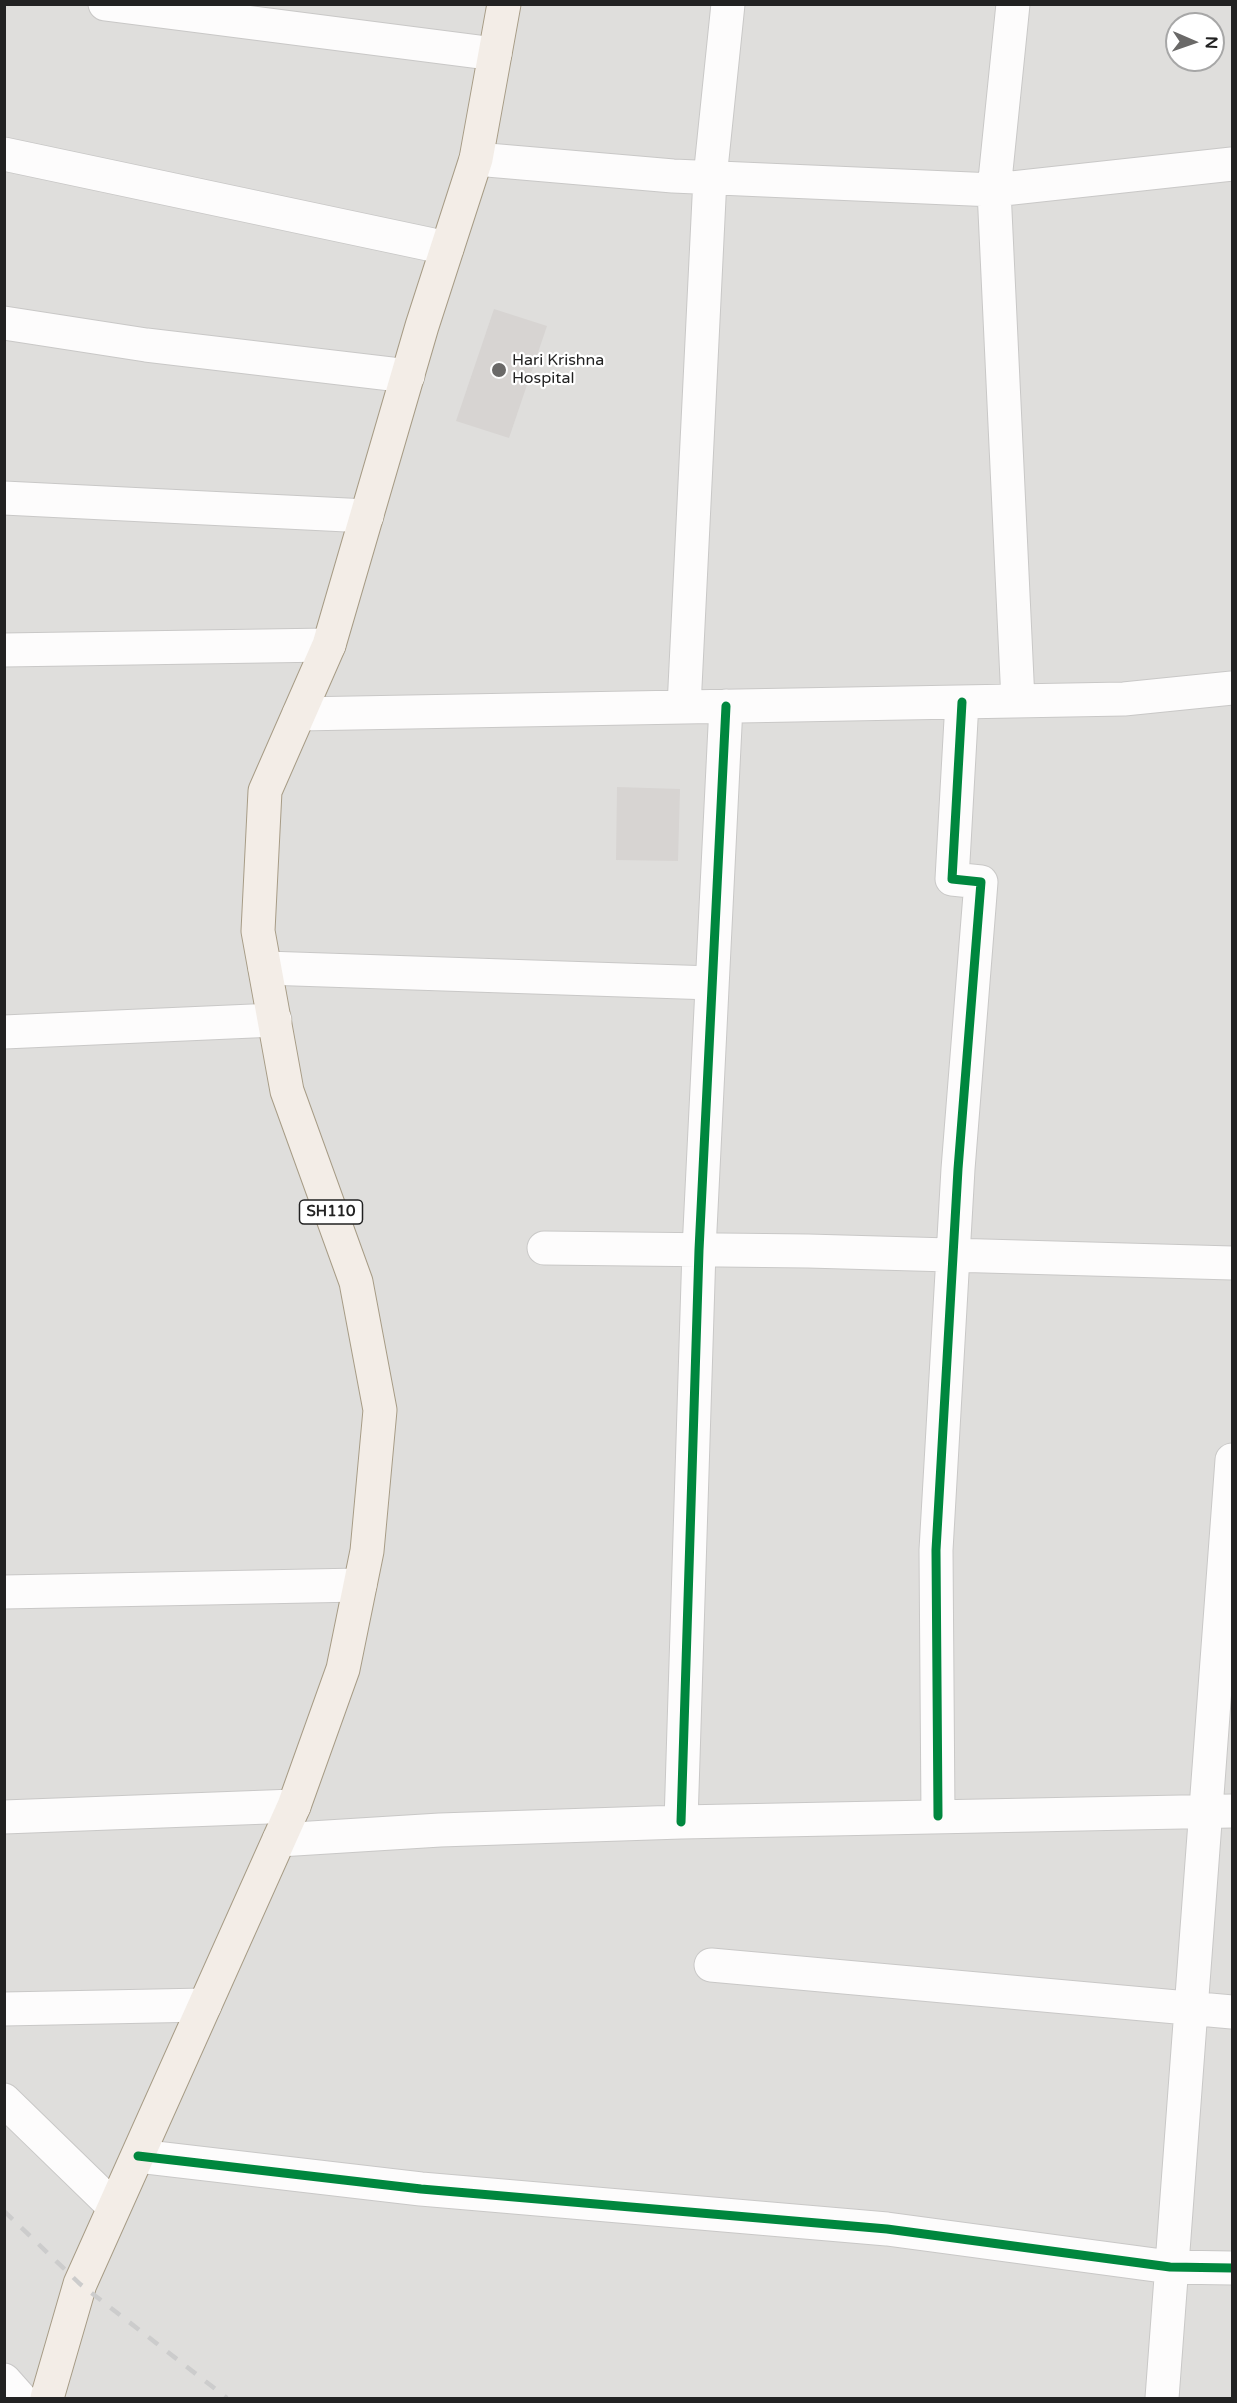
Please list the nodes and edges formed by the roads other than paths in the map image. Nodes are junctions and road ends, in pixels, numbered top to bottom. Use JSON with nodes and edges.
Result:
{"nodes":[{"id":1,"x":105,"y":4,"type":"edge"},
{"id":2,"x":504,"y":4,"type":"edge"},
{"id":3,"x":728,"y":4,"type":"edge"},
{"id":4,"x":1013,"y":4,"type":"edge"},
{"id":5,"x":495,"y":54,"type":"junction"},
{"id":6,"x":4,"y":154,"type":"edge"},
{"id":7,"x":476,"y":159,"type":"junction"},
{"id":8,"x":1233,"y":164,"type":"edge"},
{"id":9,"x":710,"y":178,"type":"junction"},
{"id":10,"x":994,"y":190,"type":"junction"},
{"id":11,"x":447,"y":248,"type":"junction"},
{"id":12,"x":4,"y":323,"type":"edge"},
{"id":13,"x":408,"y":376,"type":"junction"},
{"id":14,"x":4,"y":498,"type":"edge"},
{"id":15,"x":367,"y":516,"type":"junction"},
{"id":16,"x":329,"y":645,"type":"junction"},
{"id":17,"x":4,"y":650,"type":"edge"},
{"id":18,"x":1233,"y":688,"type":"edge"},
{"id":19,"x":1018,"y":701,"type":"junction"},
{"id":20,"x":962,"y":702,"type":"junction"},
{"id":21,"x":726,"y":706,"type":"junction"},
{"id":22,"x":684,"y":707,"type":"junction"},
{"id":23,"x":299,"y":714,"type":"junction"},
{"id":24,"x":265,"y":969,"type":"junction"},
{"id":25,"x":712,"y":983,"type":"junction"},
{"id":26,"x":275,"y":1020,"type":"junction"},
{"id":27,"x":4,"y":1032,"type":"edge"},
{"id":28,"x":544,"y":1248,"type":"dead end"},
{"id":29,"x":699,"y":1250,"type":"junction"},
{"id":30,"x":953,"y":1254,"type":"junction"},
{"id":31,"x":1233,"y":1263,"type":"edge"},
{"id":32,"x":1233,"y":1460,"type":"edge"},
{"id":33,"x":360,"y":1585,"type":"junction"},
{"id":34,"x":4,"y":1592,"type":"edge"},
{"id":35,"x":294,"y":1806,"type":"junction"},
{"id":36,"x":1219,"y":1812,"type":"edge"},
{"id":37,"x":938,"y":1816,"type":"junction"},
{"id":38,"x":4,"y":1817,"type":"edge"},
{"id":39,"x":681,"y":1822,"type":"junction"},
{"id":40,"x":279,"y":1840,"type":"junction"},
{"id":41,"x":711,"y":1965,"type":"dead end"},
{"id":42,"x":205,"y":2005,"type":"junction"},
{"id":43,"x":4,"y":2008,"type":"edge"},
{"id":44,"x":1190,"y":2008,"type":"junction"},
{"id":45,"x":1233,"y":2012,"type":"edge"},
{"id":46,"x":4,"y":2100,"type":"edge"},
{"id":47,"x":138,"y":2156,"type":"junction"},
{"id":48,"x":114,"y":2207,"type":"junction"},
{"id":49,"x":1170,"y":2267,"type":"junction"},
{"id":50,"x":1233,"y":2268,"type":"edge"},
{"id":51,"x":4,"y":2380,"type":"edge"},
{"id":52,"x":20,"y":2398,"type":"edge"},
{"id":53,"x":47,"y":2398,"type":"edge"},
{"id":54,"x":1162,"y":2398,"type":"edge"}],
"edges":[{"from":1,"to":5,"type":"street"},
{"from":2,"to":5,"type":"main road","number":"SH110"},
{"from":3,"to":9,"type":"street"},
{"from":4,"to":10,"type":"street"},
{"from":5,"to":7,"type":"main road","number":"SH110"},
{"from":6,"to":11,"type":"street"},
{"from":7,"to":9,"type":"street"},
{"from":7,"to":11,"type":"main road","number":"SH110"},
{"from":8,"to":10,"type":"street"},
{"from":9,"to":10,"type":"street"},
{"from":9,"to":22,"type":"street"},
{"from":10,"to":19,"type":"street"},
{"from":11,"to":13,"type":"main road","number":"SH110"},
{"from":12,"to":13,"type":"street"},
{"from":13,"to":15,"type":"main road","number":"SH110"},
{"from":14,"to":15,"type":"street"},
{"from":15,"to":16,"type":"main road","number":"SH110"},
{"from":16,"to":17,"type":"street"},
{"from":16,"to":23,"type":"main road","number":"SH110"},
{"from":18,"to":19,"type":"street"},
{"from":19,"to":20,"type":"street"},
{"from":20,"to":21,"type":"street"},
{"from":20,"to":30,"type":"street"},
{"from":21,"to":22,"type":"street"},
{"from":21,"to":25,"type":"street"},
{"from":22,"to":23,"type":"street"},
{"from":23,"to":24,"type":"main road","number":"SH110"},
{"from":24,"to":25,"type":"street"},
{"from":24,"to":26,"type":"main road","number":"SH110"},
{"from":25,"to":29,"type":"street"},
{"from":26,"to":27,"type":"street"},
{"from":26,"to":33,"type":"main road","number":"SH110"},
{"from":28,"to":29,"type":"street"},
{"from":29,"to":30,"type":"street"},
{"from":29,"to":39,"type":"street"},
{"from":30,"to":31,"type":"street"},
{"from":30,"to":37,"type":"street"},
{"from":32,"to":36,"type":"street"},
{"from":33,"to":34,"type":"street"},
{"from":33,"to":35,"type":"main road","number":"SH110"},
{"from":35,"to":38,"type":"street"},
{"from":35,"to":40,"type":"main road","number":"SH110"},
{"from":36,"to":37,"type":"street"},
{"from":36,"to":44,"type":"street"},
{"from":37,"to":39,"type":"street"},
{"from":39,"to":40,"type":"street"},
{"from":40,"to":42,"type":"main road","number":"SH110"},
{"from":41,"to":44,"type":"street"},
{"from":42,"to":43,"type":"street"},
{"from":42,"to":47,"type":"main road","number":"SH110"},
{"from":44,"to":45,"type":"street"},
{"from":44,"to":49,"type":"street"},
{"from":46,"to":48,"type":"street"},
{"from":47,"to":48,"type":"main road","number":"SH110"},
{"from":47,"to":49,"type":"street"},
{"from":48,"to":53,"type":"main road","number":"SH110"},
{"from":49,"to":50,"type":"street"},
{"from":49,"to":54,"type":"street"},
{"from":51,"to":52,"type":"street"}]}
